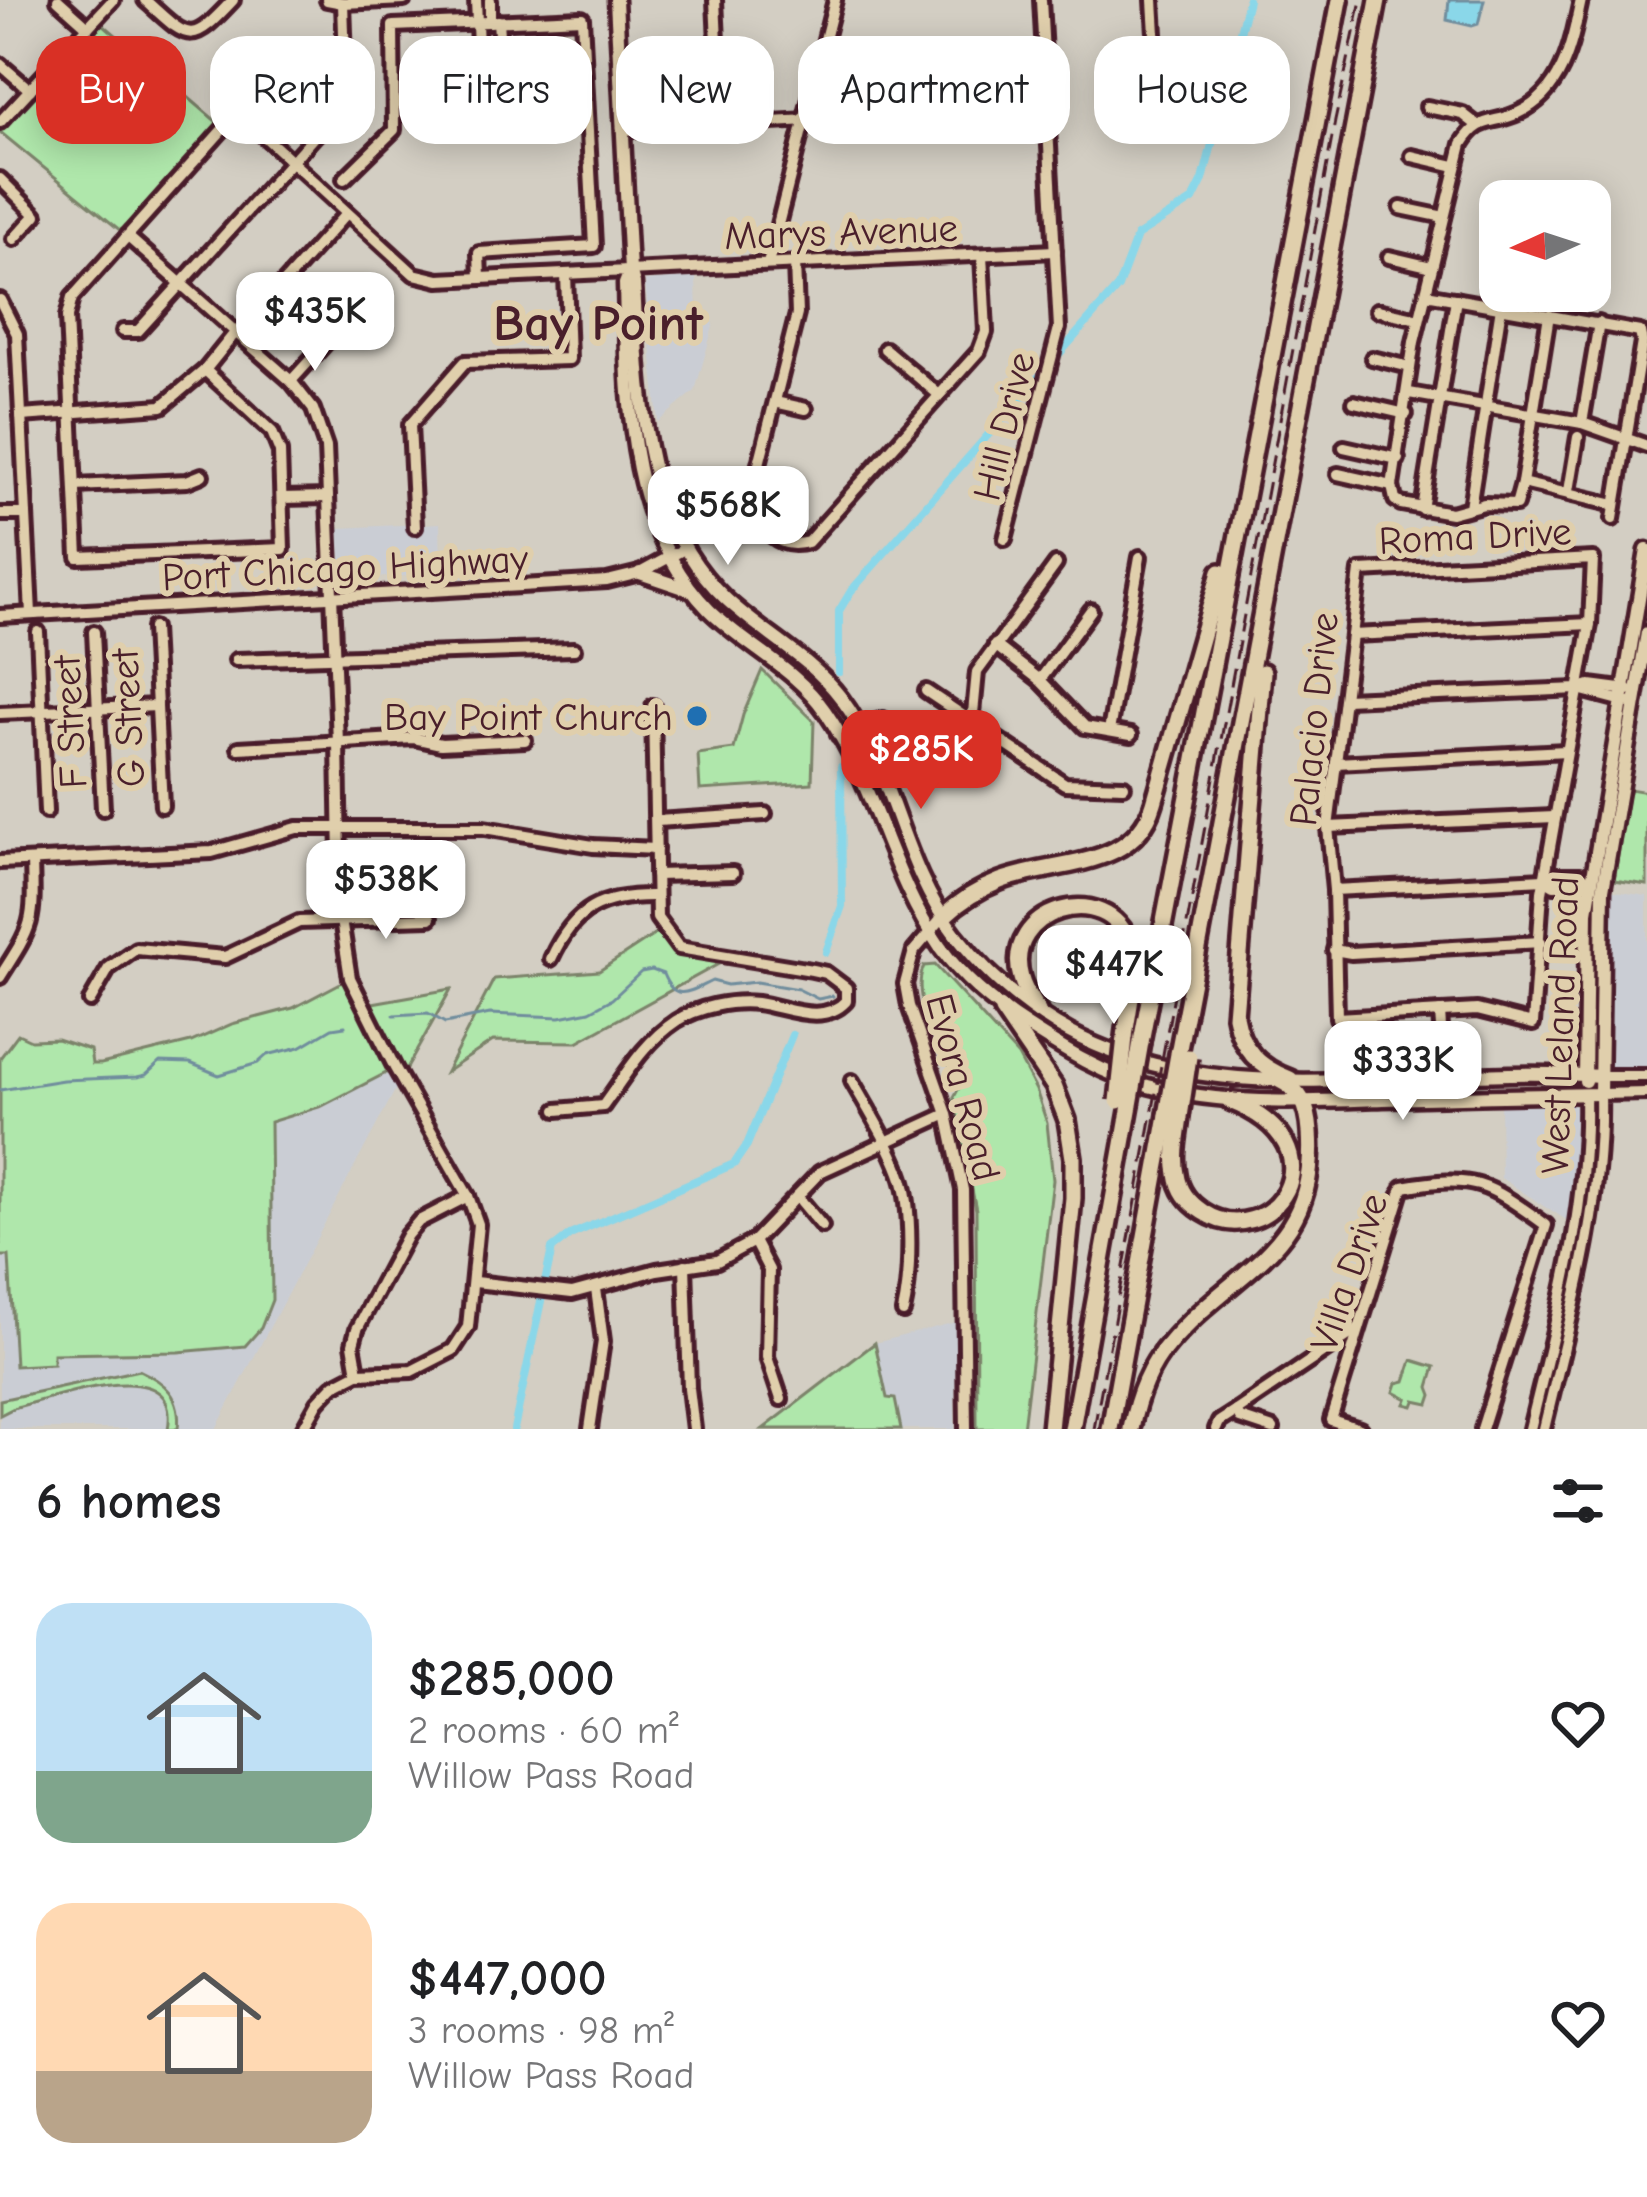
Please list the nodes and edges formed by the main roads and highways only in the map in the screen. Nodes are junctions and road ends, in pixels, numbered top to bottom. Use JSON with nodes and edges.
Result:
{"nodes":[{"id":1,"x":616,"y":0,"type":"edge"},
{"id":2,"x":1340,"y":0,"type":"edge"},
{"id":3,"x":1378,"y":0,"type":"edge"},
{"id":4,"x":630,"y":271,"type":"junction"},
{"id":5,"x":1234,"y":536,"type":"junction"},
{"id":6,"x":1647,"y":550,"type":"edge"},
{"id":7,"x":640,"y":574,"type":"road end"},
{"id":8,"x":695,"y":592,"type":"junction"},
{"id":9,"x":1262,"y":628,"type":"junction"},
{"id":10,"x":1647,"y":633,"type":"edge"},
{"id":11,"x":1629,"y":696,"type":"junction"},
{"id":12,"x":1597,"y":883,"type":"junction"},
{"id":13,"x":943,"y":917,"type":"junction"},
{"id":14,"x":1592,"y":963,"type":"junction"},
{"id":15,"x":1002,"y":1010,"type":"junction"},
{"id":16,"x":1038,"y":1011,"type":"junction"},
{"id":17,"x":1133,"y":1040,"type":"junction"},
{"id":18,"x":1548,"y":1075,"type":"junction"},
{"id":19,"x":1593,"y":1076,"type":"junction"},
{"id":20,"x":1284,"y":1080,"type":"junction"},
{"id":21,"x":1230,"y":1101,"type":"junction"},
{"id":22,"x":1305,"y":1102,"type":"junction"},
{"id":23,"x":1173,"y":1116,"type":"junction"},
{"id":24,"x":1050,"y":1429,"type":"edge"},
{"id":25,"x":1072,"y":1429,"type":"edge"},
{"id":26,"x":1110,"y":1429,"type":"edge"},
{"id":27,"x":1131,"y":1429,"type":"edge"}],
"edges":[{"from":1,"to":4,"type":"main road"},
{"from":2,"to":5,"type":"highway"},
{"from":3,"to":9,"type":"highway"},
{"from":4,"to":8,"type":"main road"},
{"from":4,"to":13,"type":"main road"},
{"from":5,"to":13,"type":"highway"},
{"from":5,"to":17,"type":"highway"},
{"from":6,"to":11,"type":"main road","name":"West Leland Road"},
{"from":7,"to":8,"type":"main road"},
{"from":8,"to":15,"type":"main road"},
{"from":9,"to":20,"type":"highway"},
{"from":9,"to":23,"type":"highway","bridge":true},
{"from":10,"to":11,"type":"main road","name":"West Leland Road"},
{"from":11,"to":12,"type":"main road","name":"West Leland Road"},
{"from":11,"to":12,"type":"main road","name":"West Leland Road"},
{"from":12,"to":14,"type":"main road"},
{"from":13,"to":16,"type":"main road"},
{"from":14,"to":18,"type":"main road"},
{"from":14,"to":19,"type":"main road","name":"West Leland Road"},
{"from":15,"to":21,"type":"main road"},
{"from":15,"to":24,"type":"highway"},
{"from":16,"to":17,"type":"highway"},
{"from":16,"to":20,"type":"main road"},
{"from":17,"to":25,"type":"highway","bridge":true},
{"from":18,"to":19,"type":"main road"},
{"from":18,"to":20,"type":"main road"},
{"from":19,"to":22,"type":"main road","name":"West Leland Road"},
{"from":20,"to":22,"type":"highway"},
{"from":21,"to":22,"type":"main road"},
{"from":21,"to":23,"type":"highway"},
{"from":22,"to":27,"type":"highway"},
{"from":23,"to":26,"type":"highway"}]}
